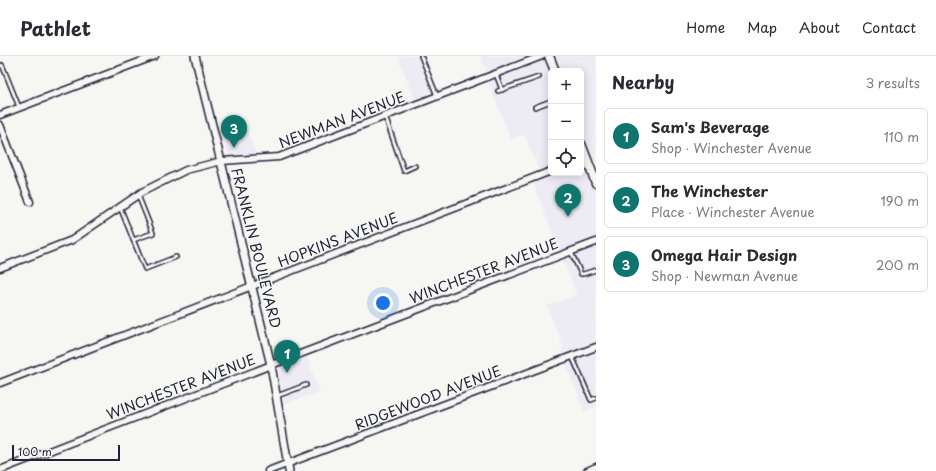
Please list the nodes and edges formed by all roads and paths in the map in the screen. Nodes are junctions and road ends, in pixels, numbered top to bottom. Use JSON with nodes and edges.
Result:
{"nodes":[{"id":1,"x":155,"y":56,"type":"edge"},
{"id":2,"x":196,"y":56,"type":"edge"},
{"id":3,"x":421,"y":56,"type":"edge"},
{"id":4,"x":542,"y":56,"type":"edge"},
{"id":5,"x":549,"y":56,"type":"edge"},
{"id":6,"x":0,"y":66,"type":"edge"},
{"id":7,"x":553,"y":68,"type":"edge"},
{"id":8,"x":496,"y":74,"type":"junction"},
{"id":9,"x":539,"y":77,"type":"dead end"},
{"id":10,"x":502,"y":90,"type":"junction"},
{"id":11,"x":498,"y":91,"type":"dead end"},
{"id":12,"x":437,"y":96,"type":"junction"},
{"id":13,"x":548,"y":102,"type":"edge"},
{"id":14,"x":534,"y":107,"type":"dead end"},
{"id":15,"x":19,"y":108,"type":"junction"},
{"id":16,"x":0,"y":115,"type":"edge"},
{"id":17,"x":384,"y":116,"type":"junction"},
{"id":18,"x":0,"y":125,"type":"edge"},
{"id":19,"x":584,"y":158,"type":"edge"},
{"id":20,"x":222,"y":161,"type":"junction"},
{"id":21,"x":415,"y":166,"type":"dead end"},
{"id":22,"x":548,"y":172,"type":"edge"},
{"id":23,"x":596,"y":182,"type":"edge"},
{"id":24,"x":138,"y":195,"type":"junction"},
{"id":25,"x":30,"y":202,"type":"dead end"},
{"id":26,"x":120,"y":207,"type":"junction"},
{"id":27,"x":134,"y":240,"type":"junction"},
{"id":28,"x":596,"y":242,"type":"edge"},
{"id":29,"x":570,"y":252,"type":"junction"},
{"id":30,"x":176,"y":257,"type":"dead end"},
{"id":31,"x":0,"y":268,"type":"edge"},
{"id":32,"x":596,"y":270,"type":"edge"},
{"id":33,"x":253,"y":286,"type":"junction"},
{"id":34,"x":596,"y":347,"type":"edge"},
{"id":35,"x":572,"y":356,"type":"junction"},
{"id":36,"x":271,"y":365,"type":"junction"},
{"id":37,"x":0,"y":383,"type":"edge"},
{"id":38,"x":306,"y":385,"type":"dead end"},
{"id":39,"x":277,"y":396,"type":"junction"},
{"id":40,"x":596,"y":398,"type":"edge"},
{"id":41,"x":288,"y":467,"type":"edge"},
{"id":42,"x":596,"y":467,"type":"edge"},
{"id":43,"x":0,"y":470,"type":"edge"},
{"id":44,"x":268,"y":471,"type":"edge"},
{"id":45,"x":587,"y":471,"type":"edge"}],
"edges":[{"from":1,"to":15,"type":"street"},
{"from":2,"to":20,"type":"street","name":"FRANKLIN BOULEVARD"},
{"from":3,"to":12,"type":"lane"},
{"from":4,"to":8,"type":"street","name":"NEWMAN AVENUE"},
{"from":5,"to":7,"type":"main road"},
{"from":6,"to":15,"type":"lane"},
{"from":8,"to":10,"type":"lane"},
{"from":8,"to":12,"type":"street","name":"NEWMAN AVENUE"},
{"from":9,"to":10,"type":"lane"},
{"from":10,"to":11,"type":"lane"},
{"from":12,"to":17,"type":"street","name":"NEWMAN AVENUE"},
{"from":13,"to":14,"type":"lane"},
{"from":15,"to":16,"type":"street"},
{"from":17,"to":20,"type":"street","name":"NEWMAN AVENUE"},
{"from":17,"to":21,"type":"lane"},
{"from":18,"to":25,"type":"street"},
{"from":19,"to":23,"type":"main road"},
{"from":20,"to":24,"type":"street","name":"NEWMAN AVENUE"},
{"from":20,"to":33,"type":"street","name":"FRANKLIN BOULEVARD"},
{"from":22,"to":33,"type":"street","name":"HOPKINS AVENUE"},
{"from":24,"to":26,"type":"street","name":"NEWMAN AVENUE"},
{"from":24,"to":27,"type":"lane"},
{"from":26,"to":27,"type":"lane"},
{"from":26,"to":31,"type":"street","name":"NEWMAN AVENUE"},
{"from":27,"to":30,"type":"lane"},
{"from":28,"to":29,"type":"street","name":"WINCHESTER AVENUE"},
{"from":29,"to":32,"type":"lane"},
{"from":29,"to":36,"type":"street","name":"WINCHESTER AVENUE"},
{"from":33,"to":36,"type":"street","name":"FRANKLIN BOULEVARD"},
{"from":33,"to":37,"type":"street","name":"HOPKINS AVENUE"},
{"from":34,"to":35,"type":"street","name":"RIDGEWOOD AVENUE"},
{"from":35,"to":40,"type":"lane"},
{"from":35,"to":41,"type":"street","name":"RIDGEWOOD AVENUE"},
{"from":36,"to":39,"type":"street","name":"FRANKLIN BOULEVARD"},
{"from":36,"to":43,"type":"street","name":"WINCHESTER AVENUE"},
{"from":38,"to":39,"type":"lane"},
{"from":39,"to":41,"type":"street","name":"FRANKLIN BOULEVARD"},
{"from":41,"to":44,"type":"street","name":"RIDGEWOOD AVENUE"},
{"from":42,"to":45,"type":"street"}]}
